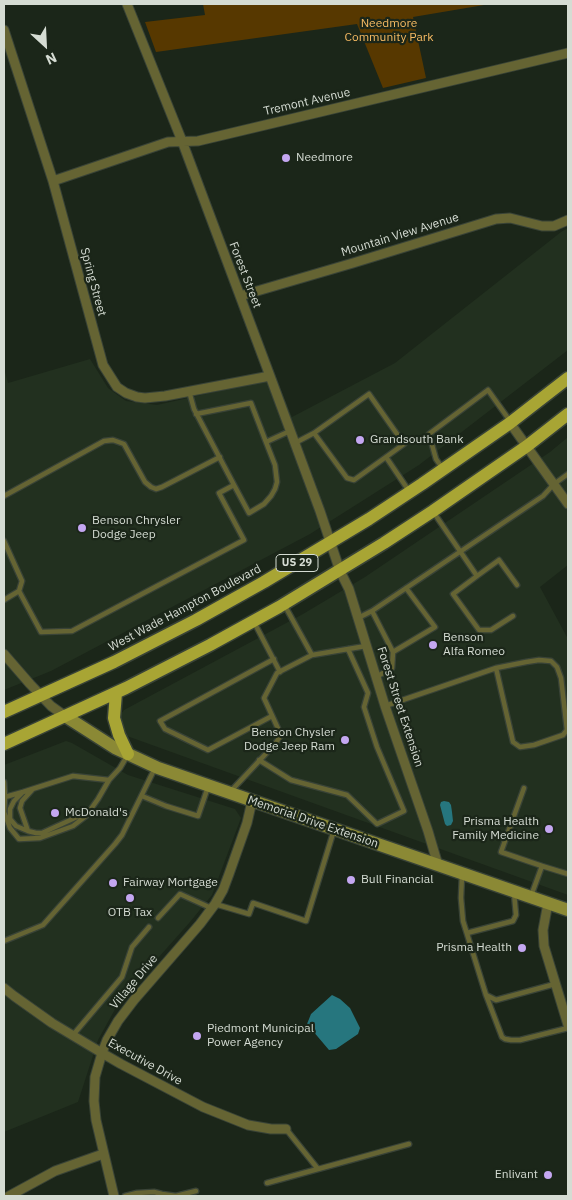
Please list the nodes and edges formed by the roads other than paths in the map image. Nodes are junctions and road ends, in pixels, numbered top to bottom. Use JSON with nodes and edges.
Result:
{"nodes":[{"id":1,"x":127,"y":4,"type":"edge"},
{"id":2,"x":4,"y":30,"type":"edge"},
{"id":3,"x":568,"y":53,"type":"edge"},
{"id":4,"x":182,"y":141,"type":"junction"},
{"id":5,"x":53,"y":181,"type":"junction"},
{"id":6,"x":568,"y":220,"type":"edge"},
{"id":7,"x":240,"y":296,"type":"junction"},
{"id":8,"x":270,"y":376,"type":"junction"},
{"id":9,"x":568,"y":378,"type":"edge"},
{"id":10,"x":189,"y":391,"type":"junction"},
{"id":11,"x":196,"y":414,"type":"junction"},
{"id":12,"x":568,"y":414,"type":"edge"},
{"id":13,"x":510,"y":423,"type":"junction"},
{"id":14,"x":290,"y":431,"type":"junction"},
{"id":15,"x":314,"y":433,"type":"junction"},
{"id":16,"x":266,"y":442,"type":"junction"},
{"id":17,"x":295,"y":444,"type":"junction"},
{"id":18,"x":527,"y":446,"type":"junction"},
{"id":19,"x":386,"y":457,"type":"junction"},
{"id":20,"x":220,"y":458,"type":"junction"},
{"id":21,"x":444,"y":469,"type":"junction"},
{"id":22,"x":568,"y":474,"type":"edge"},
{"id":23,"x":554,"y":484,"type":"junction"},
{"id":24,"x":234,"y":485,"type":"junction"},
{"id":25,"x":410,"y":492,"type":"junction"},
{"id":26,"x":4,"y":496,"type":"edge"},
{"id":27,"x":568,"y":504,"type":"edge"},
{"id":28,"x":433,"y":511,"type":"junction"},
{"id":29,"x":4,"y":541,"type":"edge"},
{"id":30,"x":330,"y":542,"type":"junction"},
{"id":31,"x":460,"y":552,"type":"junction"},
{"id":32,"x":335,"y":556,"type":"joint"},
{"id":33,"x":340,"y":570,"type":"junction"},
{"id":34,"x":477,"y":576,"type":"junction"},
{"id":35,"x":517,"y":585,"type":"dead end"},
{"id":36,"x":406,"y":588,"type":"junction"},
{"id":37,"x":19,"y":591,"type":"junction"},
{"id":38,"x":4,"y":600,"type":"edge"},
{"id":39,"x":284,"y":604,"type":"junction"},
{"id":40,"x":372,"y":611,"type":"junction"},
{"id":41,"x":513,"y":616,"type":"dead end"},
{"id":42,"x":358,"y":618,"type":"junction"},
{"id":43,"x":254,"y":621,"type":"junction"},
{"id":44,"x":366,"y":646,"type":"junction"},
{"id":45,"x":348,"y":649,"type":"junction"},
{"id":46,"x":393,"y":652,"type":"junction"},
{"id":47,"x":312,"y":655,"type":"junction"},
{"id":48,"x":4,"y":656,"type":"edge"},
{"id":49,"x":274,"y":659,"type":"junction"},
{"id":50,"x":496,"y":668,"type":"junction"},
{"id":51,"x":280,"y":672,"type":"junction"},
{"id":52,"x":376,"y":677,"type":"junction"},
{"id":53,"x":116,"y":693,"type":"junction"},
{"id":54,"x":41,"y":695,"type":"junction"},
{"id":55,"x":385,"y":706,"type":"junction"},
{"id":56,"x":4,"y":712,"type":"edge"},
{"id":57,"x":66,"y":716,"type":"junction"},
{"id":58,"x":272,"y":716,"type":"junction"},
{"id":59,"x":4,"y":744,"type":"edge"},
{"id":60,"x":128,"y":754,"type":"junction"},
{"id":61,"x":259,"y":760,"type":"junction"},
{"id":62,"x":156,"y":767,"type":"junction"},
{"id":63,"x":109,"y":780,"type":"junction"},
{"id":64,"x":4,"y":782,"type":"edge"},
{"id":65,"x":208,"y":786,"type":"junction"},
{"id":66,"x":524,"y":788,"type":"dead end"},
{"id":67,"x":33,"y":789,"type":"junction"},
{"id":68,"x":23,"y":792,"type":"junction"},
{"id":69,"x":229,"y":793,"type":"junction"},
{"id":70,"x":142,"y":796,"type":"junction"},
{"id":71,"x":5,"y":797,"type":"junction"},
{"id":72,"x":252,"y":801,"type":"junction"},
{"id":73,"x":86,"y":816,"type":"junction"},
{"id":74,"x":335,"y":830,"type":"junction"},
{"id":75,"x":28,"y":831,"type":"junction"},
{"id":76,"x":438,"y":866,"type":"junction"},
{"id":77,"x":542,"y":866,"type":"junction"},
{"id":78,"x":462,"y":874,"type":"junction"},
{"id":79,"x":568,"y":874,"type":"edge"},
{"id":80,"x":514,"y":891,"type":"junction"},
{"id":81,"x":530,"y":897,"type":"junction"},
{"id":82,"x":548,"y":903,"type":"junction"},
{"id":83,"x":214,"y":906,"type":"junction"},
{"id":84,"x":568,"y":910,"type":"edge"},
{"id":85,"x":158,"y":918,"type":"dead end"},
{"id":86,"x":149,"y":927,"type":"dead end"},
{"id":87,"x":467,"y":933,"type":"junction"},
{"id":88,"x":4,"y":941,"type":"edge"},
{"id":89,"x":555,"y":984,"type":"junction"},
{"id":90,"x":4,"y":988,"type":"edge"},
{"id":91,"x":486,"y":995,"type":"junction"},
{"id":92,"x":568,"y":1024,"type":"edge"},
{"id":93,"x":568,"y":1028,"type":"edge"},
{"id":94,"x":73,"y":1035,"type":"junction"},
{"id":95,"x":102,"y":1053,"type":"junction"},
{"id":96,"x":286,"y":1129,"type":"joint"},
{"id":97,"x":409,"y":1144,"type":"dead end"},
{"id":98,"x":103,"y":1154,"type":"junction"},
{"id":99,"x":318,"y":1169,"type":"junction"},
{"id":100,"x":267,"y":1183,"type":"dead end"},
{"id":101,"x":196,"y":1191,"type":"dead end"},
{"id":102,"x":157,"y":1194,"type":"edge"},
{"id":103,"x":9,"y":1196,"type":"edge"},
{"id":104,"x":114,"y":1196,"type":"edge"},
{"id":105,"x":125,"y":1196,"type":"edge"},
{"id":106,"x":176,"y":1196,"type":"edge"}],
"edges":[{"from":1,"to":4,"type":"street","name":"Forest Street"},
{"from":2,"to":5,"type":"street","name":"Spring Street"},
{"from":3,"to":4,"type":"street","name":"Tremont Avenue"},
{"from":4,"to":5,"type":"street","name":"Tremont Avenue"},
{"from":4,"to":7,"type":"street","name":"Forest Street"},
{"from":5,"to":10,"type":"street","name":"Spring Street"},
{"from":6,"to":7,"type":"street","name":"Mountain View Avenue"},
{"from":7,"to":8,"type":"street","name":"Forest Street"},
{"from":8,"to":10,"type":"street","name":"Spring Street"},
{"from":8,"to":14,"type":"street","name":"Forest Street"},
{"from":9,"to":13,"type":"main road","name":"West Wade Hampton Boulevard","number":"US 29"},
{"from":10,"to":11,"type":"lane"},
{"from":11,"to":16,"type":"lane"},
{"from":11,"to":20,"type":"lane"},
{"from":12,"to":18,"type":"main road","number":"US 29"},
{"from":13,"to":18,"type":"street"},
{"from":13,"to":21,"type":"main road","name":"West Wade Hampton Boulevard","number":"US 29"},
{"from":13,"to":21,"type":"lane"},
{"from":14,"to":16,"type":"lane"},
{"from":14,"to":17,"type":"street","name":"Forest Street"},
{"from":15,"to":17,"type":"lane"},
{"from":15,"to":19,"type":"lane"},
{"from":15,"to":19,"type":"lane"},
{"from":16,"to":24,"type":"lane"},
{"from":17,"to":30,"type":"street","name":"Forest Street"},
{"from":18,"to":23,"type":"street"},
{"from":18,"to":28,"type":"main road","number":"US 29"},
{"from":19,"to":25,"type":"lane"},
{"from":20,"to":24,"type":"lane"},
{"from":20,"to":26,"type":"lane"},
{"from":21,"to":25,"type":"main road","name":"West Wade Hampton Boulevard","number":"US 29"},
{"from":22,"to":23,"type":"lane"},
{"from":23,"to":27,"type":"street"},
{"from":23,"to":31,"type":"lane"},
{"from":24,"to":37,"type":"lane"},
{"from":25,"to":30,"type":"main road","name":"West Wade Hampton Boulevard","number":"US 29"},
{"from":28,"to":31,"type":"lane"},
{"from":28,"to":33,"type":"main road","number":"US 29"},
{"from":29,"to":37,"type":"lane"},
{"from":30,"to":32,"type":"street","name":"Forest Street"},
{"from":30,"to":54,"type":"main road","name":"West Wade Hampton Boulevard","number":"US 29"},
{"from":31,"to":34,"type":"lane"},
{"from":31,"to":36,"type":"lane"},
{"from":32,"to":33,"type":"street","name":"Forest Street Extension"},
{"from":33,"to":39,"type":"main road","number":"US 29"},
{"from":33,"to":42,"type":"street","name":"Forest Street Extension"},
{"from":34,"to":35,"type":"lane"},
{"from":34,"to":41,"type":"lane"},
{"from":36,"to":40,"type":"lane"},
{"from":36,"to":46,"type":"lane"},
{"from":37,"to":38,"type":"lane"},
{"from":39,"to":43,"type":"main road","number":"US 29"},
{"from":39,"to":47,"type":"lane"},
{"from":40,"to":42,"type":"lane"},
{"from":40,"to":46,"type":"lane"},
{"from":42,"to":44,"type":"street","name":"Forest Street Extension"},
{"from":43,"to":49,"type":"lane"},
{"from":43,"to":53,"type":"main road","number":"US 29"},
{"from":44,"to":45,"type":"lane"},
{"from":44,"to":52,"type":"street","name":"Forest Street Extension"},
{"from":45,"to":47,"type":"lane"},
{"from":45,"to":61,"type":"lane"},
{"from":46,"to":52,"type":"lane"},
{"from":47,"to":51,"type":"lane"},
{"from":48,"to":54,"type":"street"},
{"from":49,"to":51,"type":"lane"},
{"from":49,"to":58,"type":"lane"},
{"from":50,"to":50,"type":"lane"},
{"from":50,"to":55,"type":"lane"},
{"from":51,"to":58,"type":"lane"},
{"from":52,"to":55,"type":"street","name":"Forest Street Extension"},
{"from":53,"to":57,"type":"main road","number":"US 29"},
{"from":53,"to":60,"type":"main road"},
{"from":54,"to":56,"type":"main road","name":"West Wade Hampton Boulevard","number":"US 29"},
{"from":54,"to":57,"type":"street"},
{"from":55,"to":76,"type":"street","name":"Forest Street Extension"},
{"from":57,"to":59,"type":"main road","number":"US 29"},
{"from":57,"to":60,"type":"street","name":"Memorial Drive Extension"},
{"from":58,"to":61,"type":"lane"},
{"from":60,"to":62,"type":"street","name":"Memorial Drive Extension"},
{"from":60,"to":63,"type":"lane"},
{"from":61,"to":69,"type":"lane"},
{"from":62,"to":65,"type":"street","name":"Memorial Drive Extension"},
{"from":62,"to":70,"type":"lane"},
{"from":63,"to":67,"type":"lane"},
{"from":63,"to":73,"type":"lane"},
{"from":64,"to":71,"type":"lane"},
{"from":65,"to":69,"type":"street","name":"Memorial Drive Extension"},
{"from":65,"to":70,"type":"lane"},
{"from":66,"to":77,"type":"lane"},
{"from":67,"to":68,"type":"lane"},
{"from":67,"to":75,"type":"lane"},
{"from":68,"to":71,"type":"lane"},
{"from":68,"to":75,"type":"lane"},
{"from":69,"to":72,"type":"street","name":"Memorial Drive Extension"},
{"from":70,"to":88,"type":"lane"},
{"from":71,"to":73,"type":"lane"},
{"from":72,"to":74,"type":"street","name":"Memorial Drive Extension"},
{"from":72,"to":83,"type":"street","name":"Village Drive"},
{"from":73,"to":75,"type":"lane"},
{"from":74,"to":76,"type":"street","name":"Memorial Drive Extension"},
{"from":74,"to":83,"type":"lane"},
{"from":76,"to":78,"type":"street","name":"Memorial Drive Extension"},
{"from":77,"to":79,"type":"lane"},
{"from":77,"to":81,"type":"lane"},
{"from":78,"to":80,"type":"street","name":"Memorial Drive Extension"},
{"from":78,"to":87,"type":"lane"},
{"from":80,"to":81,"type":"street","name":"Memorial Drive Extension"},
{"from":80,"to":87,"type":"lane"},
{"from":81,"to":82,"type":"street","name":"Memorial Drive Extension"},
{"from":82,"to":84,"type":"street","name":"Memorial Drive Extension"},
{"from":82,"to":89,"type":"street"},
{"from":83,"to":85,"type":"lane"},
{"from":83,"to":95,"type":"street","name":"Village Drive"},
{"from":86,"to":94,"type":"lane"},
{"from":87,"to":91,"type":"lane"},
{"from":89,"to":91,"type":"lane"},
{"from":89,"to":92,"type":"street"},
{"from":90,"to":94,"type":"street","name":"Executive Drive"},
{"from":91,"to":93,"type":"lane"},
{"from":94,"to":95,"type":"street","name":"Executive Drive"},
{"from":95,"to":96,"type":"street","name":"Executive Drive"},
{"from":95,"to":98,"type":"street","name":"Village Drive"},
{"from":96,"to":99,"type":"lane"},
{"from":97,"to":99,"type":"lane"},
{"from":98,"to":103,"type":"street"},
{"from":98,"to":104,"type":"street","name":"Village Drive"},
{"from":99,"to":100,"type":"lane"},
{"from":101,"to":106,"type":"lane"},
{"from":102,"to":105,"type":"lane"},
{"from":102,"to":106,"type":"lane"}]}
